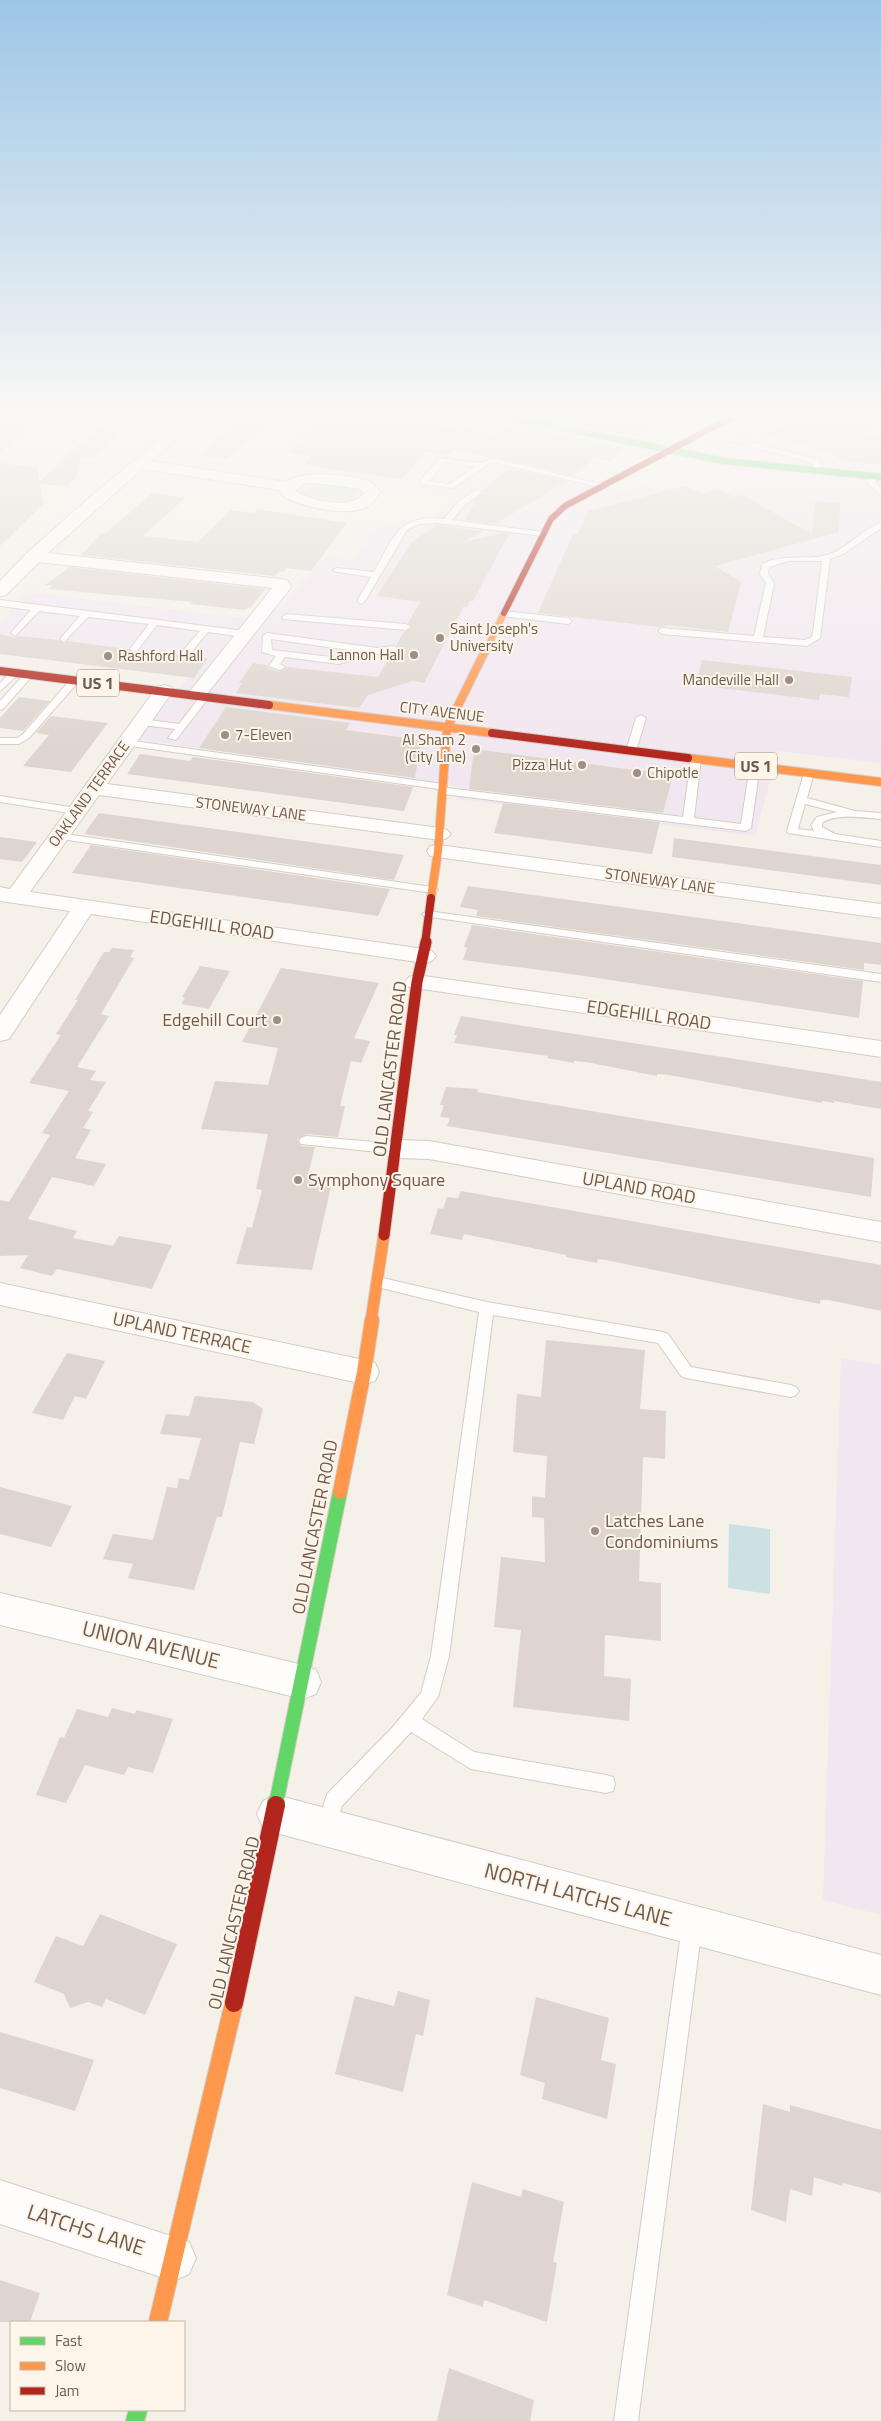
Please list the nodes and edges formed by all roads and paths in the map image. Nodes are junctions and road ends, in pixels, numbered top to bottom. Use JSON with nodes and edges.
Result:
{"nodes":[{"id":1,"x":64,"y":529,"type":"edge"},
{"id":2,"x":403,"y":529,"type":"edge"},
{"id":3,"x":502,"y":529,"type":"edge"},
{"id":4,"x":546,"y":529,"type":"edge"},
{"id":5,"x":871,"y":529,"type":"edge"},
{"id":6,"x":543,"y":534,"type":"junction"},
{"id":7,"x":33,"y":556,"type":"junction"},
{"id":8,"x":826,"y":558,"type":"junction"},
{"id":9,"x":337,"y":570,"type":"dead end"},
{"id":10,"x":376,"y":575,"type":"junction"},
{"id":11,"x":0,"y":591,"type":"edge"},
{"id":12,"x":361,"y":601,"type":"dead end"},
{"id":13,"x":0,"y":604,"type":"edge"},
{"id":14,"x":37,"y":608,"type":"junction"},
{"id":15,"x":86,"y":614,"type":"junction"},
{"id":16,"x":504,"y":614,"type":"junction"},
{"id":17,"x":286,"y":618,"type":"dead end"},
{"id":18,"x":568,"y":621,"type":"dead end"},
{"id":19,"x":155,"y":622,"type":"junction"},
{"id":20,"x":406,"y":627,"type":"dead end"},
{"id":21,"x":206,"y":629,"type":"junction"},
{"id":22,"x":662,"y":631,"type":"dead end"},
{"id":23,"x":16,"y":633,"type":"dead end"},
{"id":24,"x":245,"y":634,"type":"junction"},
{"id":25,"x":64,"y":639,"type":"dead end"},
{"id":26,"x":758,"y":640,"type":"junction"},
{"id":27,"x":134,"y":649,"type":"dead end"},
{"id":28,"x":394,"y":649,"type":"dead end"},
{"id":29,"x":377,"y":651,"type":"junction"},
{"id":30,"x":282,"y":654,"type":"junction"},
{"id":31,"x":184,"y":655,"type":"dead end"},
{"id":32,"x":340,"y":661,"type":"junction"},
{"id":33,"x":280,"y":667,"type":"dead end"},
{"id":34,"x":0,"y":671,"type":"edge"},
{"id":35,"x":15,"y":672,"type":"junction"},
{"id":36,"x":336,"y":673,"type":"dead end"},
{"id":37,"x":29,"y":674,"type":"junction"},
{"id":38,"x":75,"y":680,"type":"junction"},
{"id":39,"x":0,"y":688,"type":"edge"},
{"id":40,"x":164,"y":691,"type":"junction"},
{"id":41,"x":201,"y":696,"type":"junction"},
{"id":42,"x":0,"y":708,"type":"edge"},
{"id":43,"x":641,"y":718,"type":"dead end"},
{"id":44,"x":142,"y":722,"type":"junction"},
{"id":45,"x":181,"y":727,"type":"junction"},
{"id":46,"x":447,"y":728,"type":"junction"},
{"id":47,"x":173,"y":738,"type":"dead end"},
{"id":48,"x":0,"y":741,"type":"edge"},
{"id":49,"x":126,"y":743,"type":"junction"},
{"id":50,"x":631,"y":751,"type":"junction"},
{"id":51,"x":696,"y":759,"type":"junction"},
{"id":52,"x":755,"y":766,"type":"junction"},
{"id":53,"x":810,"y":773,"type":"junction"},
{"id":54,"x":881,"y":782,"type":"edge"},
{"id":55,"x":92,"y":788,"type":"junction"},
{"id":56,"x":443,"y":789,"type":"junction"},
{"id":57,"x":0,"y":799,"type":"edge"},
{"id":58,"x":802,"y":800,"type":"junction"},
{"id":59,"x":76,"y":811,"type":"junction"},
{"id":60,"x":855,"y":814,"type":"junction"},
{"id":61,"x":881,"y":816,"type":"edge"},
{"id":62,"x":688,"y":821,"type":"junction"},
{"id":63,"x":58,"y":836,"type":"junction"},
{"id":64,"x":845,"y":839,"type":"junction"},
{"id":65,"x":439,"y":842,"type":"junction"},
{"id":66,"x":881,"y":844,"type":"edge"},
{"id":67,"x":432,"y":890,"type":"junction"},
{"id":68,"x":8,"y":896,"type":"edge"},
{"id":69,"x":84,"y":906,"type":"junction"},
{"id":70,"x":881,"y":911,"type":"edge"},
{"id":71,"x":428,"y":914,"type":"junction"},
{"id":72,"x":424,"y":956,"type":"junction"},
{"id":73,"x":881,"y":978,"type":"edge"},
{"id":74,"x":418,"y":982,"type":"junction"},
{"id":75,"x":0,"y":1033,"type":"edge"},
{"id":76,"x":881,"y":1049,"type":"edge"},
{"id":77,"x":306,"y":1141,"type":"dead end"},
{"id":78,"x":397,"y":1149,"type":"junction"},
{"id":79,"x":881,"y":1232,"type":"edge"},
{"id":80,"x":378,"y":1282,"type":"junction"},
{"id":81,"x":0,"y":1294,"type":"edge"},
{"id":82,"x":487,"y":1308,"type":"junction"},
{"id":83,"x":364,"y":1372,"type":"junction"},
{"id":84,"x":791,"y":1391,"type":"dead end"},
{"id":85,"x":0,"y":1608,"type":"edge"},
{"id":86,"x":303,"y":1682,"type":"junction"},
{"id":87,"x":409,"y":1720,"type":"junction"},
{"id":88,"x":606,"y":1784,"type":"dead end"},
{"id":89,"x":276,"y":1814,"type":"junction"},
{"id":90,"x":326,"y":1827,"type":"junction"},
{"id":91,"x":692,"y":1926,"type":"junction"},
{"id":92,"x":881,"y":1975,"type":"edge"},
{"id":93,"x":0,"y":2202,"type":"edge"},
{"id":94,"x":173,"y":2258,"type":"junction"},
{"id":95,"x":158,"y":2321,"type":"edge"},
{"id":96,"x":626,"y":2421,"type":"edge"}],
"edges":[{"from":1,"to":7,"type":"street"},
{"from":2,"to":10,"type":"lane"},
{"from":3,"to":6,"type":"lane"},
{"from":4,"to":6,"type":"main road"},
{"from":5,"to":8,"type":"lane"},
{"from":6,"to":16,"type":"main road"},
{"from":7,"to":11,"type":"street"},
{"from":7,"to":24,"type":"street"},
{"from":8,"to":26,"type":"lane"},
{"from":8,"to":26,"type":"lane"},
{"from":9,"to":10,"type":"lane"},
{"from":10,"to":12,"type":"lane"},
{"from":13,"to":14,"type":"lane"},
{"from":14,"to":15,"type":"lane"},
{"from":14,"to":23,"type":"lane"},
{"from":15,"to":19,"type":"lane"},
{"from":15,"to":25,"type":"lane"},
{"from":16,"to":18,"type":"lane"},
{"from":16,"to":46,"type":"main road"},
{"from":17,"to":20,"type":"lane"},
{"from":19,"to":21,"type":"lane"},
{"from":19,"to":27,"type":"lane"},
{"from":21,"to":24,"type":"lane"},
{"from":21,"to":31,"type":"lane"},
{"from":22,"to":26,"type":"lane"},
{"from":24,"to":41,"type":"street"},
{"from":28,"to":29,"type":"lane"},
{"from":29,"to":30,"type":"lane"},
{"from":29,"to":32,"type":"lane"},
{"from":30,"to":32,"type":"lane"},
{"from":30,"to":33,"type":"lane"},
{"from":32,"to":36,"type":"lane"},
{"from":34,"to":35,"type":"main road","name":"CITY AVENUE","number":"US 1"},
{"from":35,"to":37,"type":"main road","name":"CITY AVENUE","number":"US 1"},
{"from":35,"to":39,"type":"lane"},
{"from":37,"to":38,"type":"main road","name":"CITY AVENUE","number":"US 1"},
{"from":37,"to":42,"type":"lane"},
{"from":38,"to":40,"type":"main road","name":"CITY AVENUE","number":"US 1"},
{"from":38,"to":48,"type":"lane"},
{"from":40,"to":41,"type":"main road","name":"CITY AVENUE","number":"US 1"},
{"from":40,"to":44,"type":"street","name":"OAKLAND TERRACE"},
{"from":41,"to":45,"type":"lane"},
{"from":41,"to":46,"type":"main road","name":"CITY AVENUE","number":"US 1"},
{"from":43,"to":50,"type":"lane"},
{"from":44,"to":45,"type":"lane"},
{"from":44,"to":49,"type":"street","name":"OAKLAND TERRACE"},
{"from":45,"to":47,"type":"lane"},
{"from":46,"to":50,"type":"main road","name":"CITY AVENUE","number":"US 1"},
{"from":46,"to":56,"type":"main road","name":"OLD LANCASTER ROAD"},
{"from":49,"to":55,"type":"street","name":"OAKLAND TERRACE"},
{"from":49,"to":56,"type":"lane"},
{"from":50,"to":51,"type":"main road","name":"CITY AVENUE","number":"US 1"},
{"from":51,"to":52,"type":"main road","name":"CITY AVENUE","number":"US 1"},
{"from":51,"to":62,"type":"lane"},
{"from":52,"to":53,"type":"main road","name":"CITY AVENUE","number":"US 1"},
{"from":52,"to":62,"type":"lane"},
{"from":53,"to":54,"type":"main road","name":"CITY AVENUE","number":"US 1"},
{"from":53,"to":58,"type":"lane"},
{"from":55,"to":59,"type":"street","name":"OAKLAND TERRACE"},
{"from":55,"to":65,"type":"street","name":"STONEWAY LANE"},
{"from":56,"to":62,"type":"lane"},
{"from":56,"to":65,"type":"main road","name":"OLD LANCASTER ROAD"},
{"from":57,"to":59,"type":"lane"},
{"from":58,"to":60,"type":"lane"},
{"from":58,"to":64,"type":"lane"},
{"from":59,"to":63,"type":"street","name":"OAKLAND TERRACE"},
{"from":60,"to":61,"type":"lane"},
{"from":60,"to":64,"type":"lane"},
{"from":63,"to":67,"type":"lane"},
{"from":63,"to":68,"type":"street","name":"OAKLAND TERRACE"},
{"from":64,"to":66,"type":"lane"},
{"from":65,"to":67,"type":"main road","name":"OLD LANCASTER ROAD"},
{"from":65,"to":70,"type":"street","name":"STONEWAY LANE"},
{"from":67,"to":71,"type":"main road","name":"OLD LANCASTER ROAD"},
{"from":68,"to":69,"type":"street","name":"EDGEHILL ROAD"},
{"from":69,"to":72,"type":"street","name":"EDGEHILL ROAD"},
{"from":69,"to":75,"type":"street"},
{"from":71,"to":72,"type":"main road","name":"OLD LANCASTER ROAD"},
{"from":71,"to":73,"type":"lane"},
{"from":72,"to":74,"type":"main road","name":"OLD LANCASTER ROAD"},
{"from":74,"to":76,"type":"street","name":"EDGEHILL ROAD"},
{"from":74,"to":78,"type":"main road","name":"OLD LANCASTER ROAD"},
{"from":77,"to":78,"type":"lane"},
{"from":78,"to":79,"type":"street","name":"UPLAND ROAD"},
{"from":78,"to":80,"type":"main road","name":"OLD LANCASTER ROAD"},
{"from":80,"to":82,"type":"lane"},
{"from":80,"to":83,"type":"main road","name":"OLD LANCASTER ROAD"},
{"from":81,"to":83,"type":"street","name":"UPLAND TERRACE"},
{"from":82,"to":84,"type":"lane"},
{"from":82,"to":87,"type":"lane"},
{"from":83,"to":86,"type":"main road","name":"OLD LANCASTER ROAD"},
{"from":85,"to":86,"type":"street","name":"UNION AVENUE"},
{"from":86,"to":89,"type":"main road","name":"OLD LANCASTER ROAD"},
{"from":87,"to":88,"type":"lane"},
{"from":87,"to":90,"type":"lane"},
{"from":89,"to":90,"type":"street","name":"NORTH LATCHS LANE"},
{"from":89,"to":94,"type":"main road","name":"OLD LANCASTER ROAD"},
{"from":90,"to":91,"type":"street","name":"NORTH LATCHS LANE"},
{"from":91,"to":92,"type":"street","name":"NORTH LATCHS LANE"},
{"from":91,"to":96,"type":"lane"},
{"from":93,"to":94,"type":"street","name":"LATCHS LANE"},
{"from":94,"to":95,"type":"main road","name":"OLD LANCASTER ROAD"}]}
